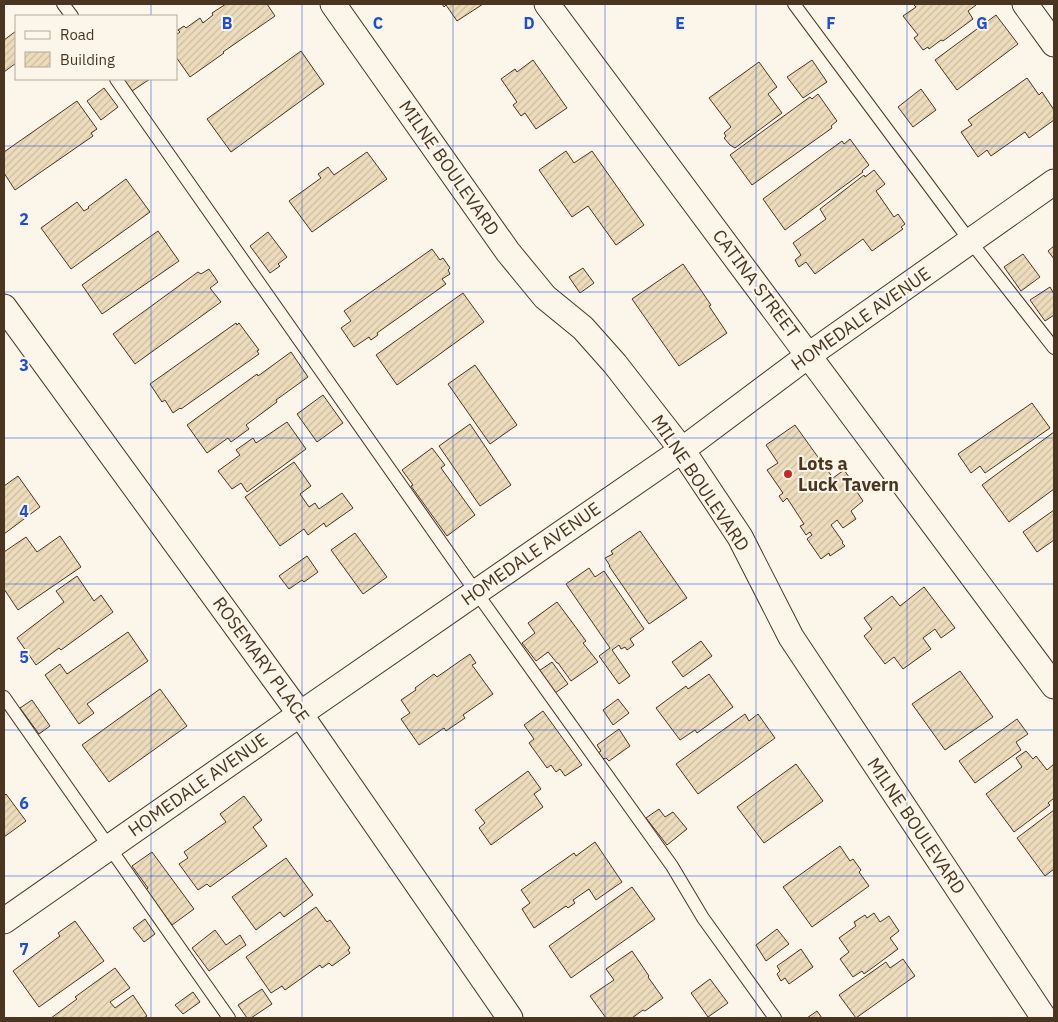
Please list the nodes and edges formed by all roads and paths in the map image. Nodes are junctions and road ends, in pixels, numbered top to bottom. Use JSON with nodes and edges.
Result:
{"nodes":[{"id":1,"x":63,"y":4,"type":"edge"},
{"id":2,"x":333,"y":4,"type":"edge"},
{"id":3,"x":547,"y":4,"type":"edge"},
{"id":4,"x":794,"y":4,"type":"edge"},
{"id":5,"x":1025,"y":4,"type":"edge"},
{"id":6,"x":71,"y":15,"type":"edge"},
{"id":7,"x":1054,"y":44,"type":"edge"},
{"id":8,"x":117,"y":80,"type":"edge"},
{"id":9,"x":1054,"y":182,"type":"edge"},
{"id":10,"x":970,"y":241,"type":"junction"},
{"id":11,"x":4,"y":307,"type":"edge"},
{"id":12,"x":1054,"y":348,"type":"edge"},
{"id":13,"x":809,"y":355,"type":"junction"},
{"id":14,"x":682,"y":450,"type":"junction"},
{"id":15,"x":476,"y":592,"type":"junction"},
{"id":16,"x":1054,"y":686,"type":"edge"},
{"id":17,"x":4,"y":697,"type":"edge"},
{"id":18,"x":300,"y":714,"type":"junction"},
{"id":19,"x":109,"y":847,"type":"junction"},
{"id":20,"x":4,"y":921,"type":"edge"},
{"id":21,"x":230,"y":1018,"type":"edge"},
{"id":22,"x":510,"y":1018,"type":"edge"},
{"id":23,"x":775,"y":1018,"type":"edge"},
{"id":24,"x":1044,"y":1018,"type":"edge"}],
"edges":[{"from":1,"to":6,"type":"lane"},
{"from":2,"to":14,"type":"street","name":"MILNE BOULEVARD"},
{"from":3,"to":13,"type":"street","name":"CATINA STREET"},
{"from":4,"to":10,"type":"lane"},
{"from":5,"to":7,"type":"street"},
{"from":8,"to":15,"type":"lane"},
{"from":9,"to":10,"type":"street","name":"HOMEDALE AVENUE"},
{"from":10,"to":12,"type":"lane"},
{"from":10,"to":13,"type":"street","name":"HOMEDALE AVENUE"},
{"from":11,"to":18,"type":"street","name":"ROSEMARY PLACE"},
{"from":13,"to":14,"type":"street","name":"HOMEDALE AVENUE"},
{"from":13,"to":16,"type":"street","name":"CATINA STREET"},
{"from":14,"to":15,"type":"street","name":"HOMEDALE AVENUE"},
{"from":14,"to":24,"type":"street","name":"MILNE BOULEVARD"},
{"from":15,"to":18,"type":"street","name":"HOMEDALE AVENUE"},
{"from":15,"to":23,"type":"lane"},
{"from":17,"to":19,"type":"lane"},
{"from":18,"to":19,"type":"street","name":"HOMEDALE AVENUE"},
{"from":18,"to":22,"type":"street","name":"ROSEMARY PLACE"},
{"from":19,"to":20,"type":"street","name":"HOMEDALE AVENUE"},
{"from":19,"to":21,"type":"lane"}]}
